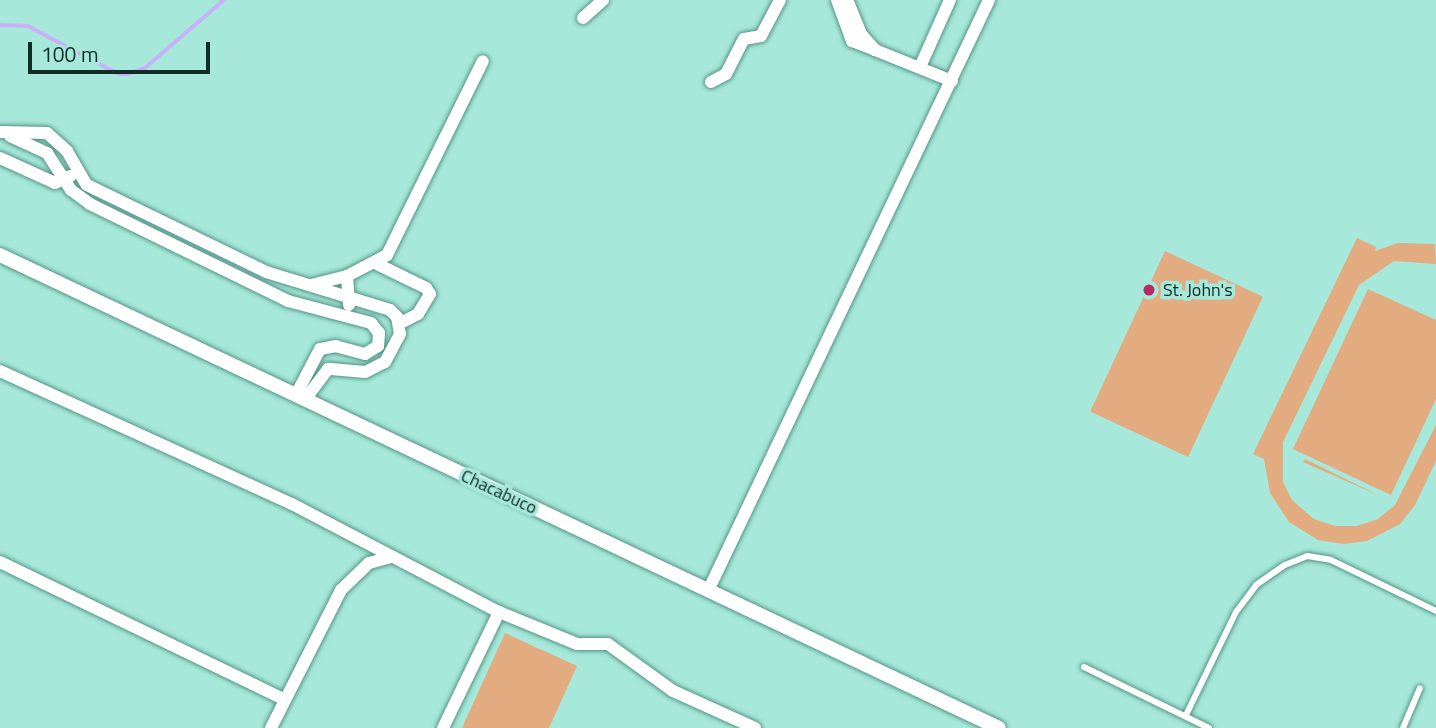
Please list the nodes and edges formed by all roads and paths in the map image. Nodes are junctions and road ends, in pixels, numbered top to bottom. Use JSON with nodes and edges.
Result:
{"nodes":[{"id":1,"x":603,"y":0,"type":"edge"},
{"id":2,"x":780,"y":0,"type":"edge"},
{"id":3,"x":837,"y":0,"type":"edge"},
{"id":4,"x":847,"y":0,"type":"edge"},
{"id":5,"x":950,"y":0,"type":"edge"},
{"id":6,"x":989,"y":0,"type":"edge"},
{"id":7,"x":583,"y":18,"type":"dead end"},
{"id":8,"x":875,"y":50,"type":"junction"},
{"id":9,"x":483,"y":61,"type":"dead end"},
{"id":10,"x":920,"y":67,"type":"junction"},
{"id":11,"x":952,"y":81,"type":"junction"},
{"id":12,"x":711,"y":82,"type":"dead end"},
{"id":13,"x":0,"y":132,"type":"edge"},
{"id":14,"x":0,"y":158,"type":"edge"},
{"id":15,"x":77,"y":173,"type":"junction"},
{"id":16,"x":65,"y":180,"type":"junction"},
{"id":17,"x":0,"y":255,"type":"edge"},
{"id":18,"x":377,"y":264,"type":"junction"},
{"id":19,"x":347,"y":276,"type":"junction"},
{"id":20,"x":282,"y":278,"type":"junction"},
{"id":21,"x":304,"y":284,"type":"junction"},
{"id":22,"x":274,"y":294,"type":"junction"},
{"id":23,"x":350,"y":298,"type":"junction"},
{"id":24,"x":291,"y":302,"type":"junction"},
{"id":25,"x":348,"y":316,"type":"junction"},
{"id":26,"x":400,"y":323,"type":"junction"},
{"id":27,"x":0,"y":371,"type":"edge"},
{"id":28,"x":300,"y":397,"type":"junction"},
{"id":29,"x":392,"y":557,"type":"junction"},
{"id":30,"x":0,"y":562,"type":"edge"},
{"id":31,"x":708,"y":591,"type":"junction"},
{"id":32,"x":499,"y":611,"type":"junction"},
{"id":33,"x":1436,"y":611,"type":"edge"},
{"id":34,"x":1084,"y":667,"type":"dead end"},
{"id":35,"x":1420,"y":688,"type":"dead end"},
{"id":36,"x":285,"y":699,"type":"junction"},
{"id":37,"x":1186,"y":715,"type":"junction"},
{"id":38,"x":271,"y":728,"type":"edge"},
{"id":39,"x":443,"y":728,"type":"edge"},
{"id":40,"x":755,"y":728,"type":"edge"},
{"id":41,"x":999,"y":728,"type":"edge"},
{"id":42,"x":1209,"y":728,"type":"edge"},
{"id":43,"x":1403,"y":728,"type":"edge"}],
"edges":[{"from":1,"to":7,"type":"street"},
{"from":2,"to":12,"type":"street"},
{"from":3,"to":8,"type":"street"},
{"from":4,"to":8,"type":"street"},
{"from":5,"to":10,"type":"street"},
{"from":6,"to":11,"type":"street"},
{"from":8,"to":10,"type":"street"},
{"from":9,"to":18,"type":"street"},
{"from":10,"to":11,"type":"street"},
{"from":11,"to":31,"type":"street"},
{"from":13,"to":15,"type":"street"},
{"from":13,"to":16,"type":"street"},
{"from":14,"to":16,"type":"street"},
{"from":15,"to":16,"type":"street"},
{"from":15,"to":20,"type":"street"},
{"from":16,"to":22,"type":"street"},
{"from":17,"to":28,"type":"street","name":"Chacabuco"},
{"from":18,"to":19,"type":"street"},
{"from":18,"to":26,"type":"street"},
{"from":19,"to":21,"type":"street"},
{"from":19,"to":23,"type":"street"},
{"from":20,"to":21,"type":"street"},
{"from":20,"to":22,"type":"street"},
{"from":21,"to":23,"type":"street"},
{"from":21,"to":24,"type":"street"},
{"from":22,"to":24,"type":"street"},
{"from":23,"to":25,"type":"street"},
{"from":23,"to":26,"type":"street"},
{"from":24,"to":25,"type":"street"},
{"from":25,"to":28,"type":"street"},
{"from":26,"to":28,"type":"street"},
{"from":27,"to":29,"type":"street"},
{"from":28,"to":31,"type":"street","name":"Chacabuco"},
{"from":29,"to":32,"type":"street"},
{"from":29,"to":36,"type":"street"},
{"from":30,"to":36,"type":"street"},
{"from":31,"to":41,"type":"street","name":"Chacabuco"},
{"from":32,"to":39,"type":"street"},
{"from":32,"to":40,"type":"street"},
{"from":33,"to":37,"type":"lane"},
{"from":34,"to":37,"type":"lane"},
{"from":35,"to":43,"type":"lane"},
{"from":36,"to":38,"type":"street"},
{"from":37,"to":42,"type":"lane"}]}
